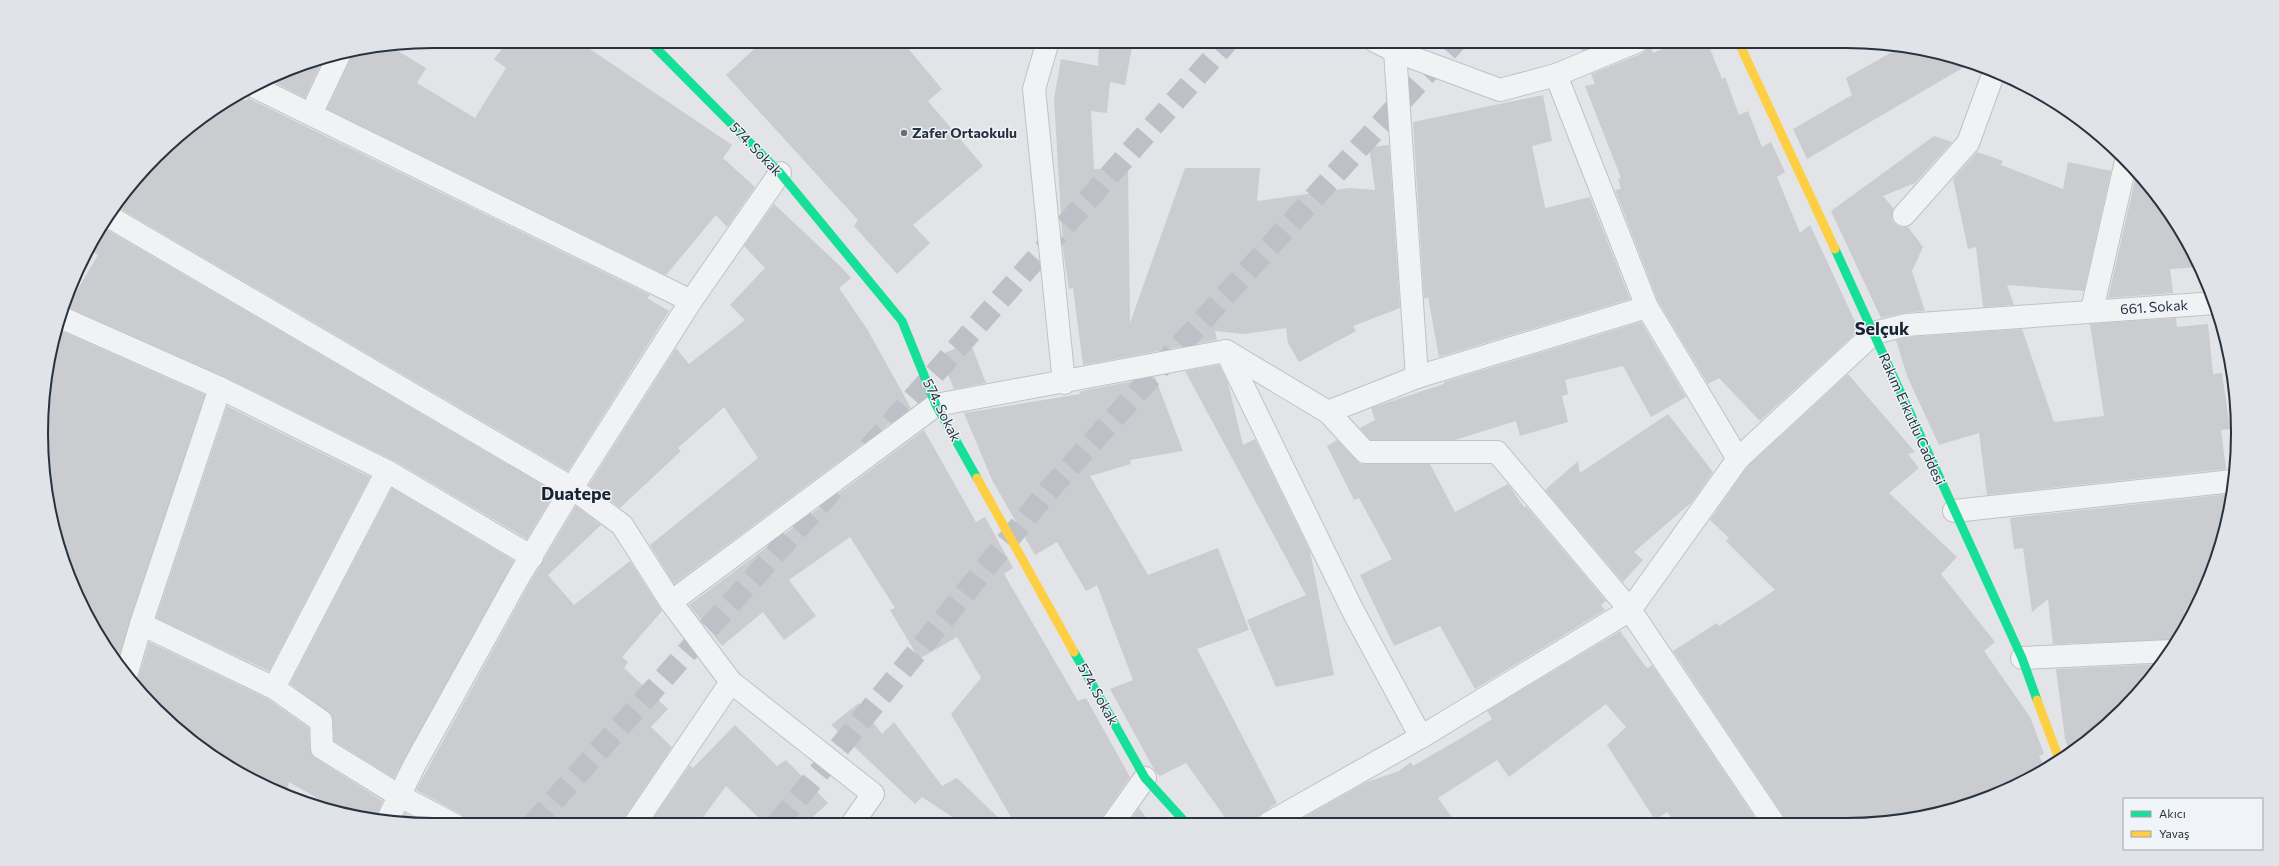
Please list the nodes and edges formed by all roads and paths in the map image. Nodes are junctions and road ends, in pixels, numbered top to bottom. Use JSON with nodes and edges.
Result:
{"nodes":[{"id":1,"x":657,"y":48,"type":"edge"},
{"id":2,"x":1046,"y":48,"type":"edge"},
{"id":3,"x":1389,"y":48,"type":"edge"},
{"id":4,"x":1621,"y":48,"type":"edge"},
{"id":5,"x":1741,"y":48,"type":"edge"},
{"id":6,"x":1395,"y":51,"type":"junction"},
{"id":7,"x":337,"y":60,"type":"edge"},
{"id":8,"x":1556,"y":75,"type":"junction"},
{"id":9,"x":1992,"y":77,"type":"edge"},
{"id":10,"x":260,"y":90,"type":"edge"},
{"id":11,"x":311,"y":114,"type":"junction"},
{"id":12,"x":2124,"y":168,"type":"edge"},
{"id":13,"x":780,"y":173,"type":"junction"},
{"id":14,"x":1904,"y":214,"type":"dead end"},
{"id":15,"x":113,"y":219,"type":"edge"},
{"id":16,"x":691,"y":301,"type":"junction"},
{"id":17,"x":2209,"y":303,"type":"edge"},
{"id":18,"x":1647,"y":307,"type":"junction"},
{"id":19,"x":2092,"y":310,"type":"junction"},
{"id":20,"x":65,"y":319,"type":"edge"},
{"id":21,"x":1874,"y":333,"type":"junction"},
{"id":22,"x":1226,"y":351,"type":"junction"},
{"id":23,"x":1417,"y":377,"type":"junction"},
{"id":24,"x":1064,"y":382,"type":"junction"},
{"id":25,"x":220,"y":388,"type":"junction"},
{"id":26,"x":936,"y":405,"type":"junction"},
{"id":27,"x":1328,"y":412,"type":"junction"},
{"id":28,"x":1738,"y":459,"type":"junction"},
{"id":29,"x":387,"y":471,"type":"junction"},
{"id":30,"x":2228,"y":482,"type":"edge"},
{"id":31,"x":572,"y":488,"type":"junction"},
{"id":32,"x":1954,"y":511,"type":"junction"},
{"id":33,"x":532,"y":557,"type":"junction"},
{"id":34,"x":671,"y":602,"type":"junction"},
{"id":35,"x":1630,"y":610,"type":"junction"},
{"id":36,"x":141,"y":624,"type":"junction"},
{"id":37,"x":2163,"y":651,"type":"edge"},
{"id":38,"x":2022,"y":658,"type":"junction"},
{"id":39,"x":128,"y":668,"type":"edge"},
{"id":40,"x":731,"y":682,"type":"junction"},
{"id":41,"x":274,"y":688,"type":"junction"},
{"id":42,"x":1421,"y":737,"type":"junction"},
{"id":43,"x":2057,"y":755,"type":"edge"},
{"id":44,"x":1145,"y":778,"type":"junction"},
{"id":45,"x":398,"y":796,"type":"junction"},
{"id":46,"x":390,"y":816,"type":"edge"},
{"id":47,"x":441,"y":818,"type":"edge"},
{"id":48,"x":638,"y":818,"type":"edge"},
{"id":49,"x":856,"y":818,"type":"edge"},
{"id":50,"x":1117,"y":818,"type":"edge"},
{"id":51,"x":1181,"y":818,"type":"edge"},
{"id":52,"x":1278,"y":818,"type":"edge"},
{"id":53,"x":1771,"y":818,"type":"edge"}],
"edges":[{"from":1,"to":13,"type":"street","name":"574. Sokak"},
{"from":2,"to":24,"type":"street"},
{"from":3,"to":6,"type":"street"},
{"from":4,"to":8,"type":"street"},
{"from":5,"to":21,"type":"street","name":"Rakım Erkutlu Caddesi"},
{"from":6,"to":8,"type":"street"},
{"from":6,"to":23,"type":"street"},
{"from":7,"to":11,"type":"street"},
{"from":8,"to":18,"type":"street"},
{"from":9,"to":14,"type":"street"},
{"from":10,"to":11,"type":"street"},
{"from":11,"to":16,"type":"street"},
{"from":12,"to":19,"type":"street"},
{"from":13,"to":16,"type":"street"},
{"from":13,"to":26,"type":"street","name":"574. Sokak"},
{"from":15,"to":31,"type":"street"},
{"from":16,"to":31,"type":"street"},
{"from":17,"to":19,"type":"street","name":"661. Sokak"},
{"from":18,"to":23,"type":"street"},
{"from":18,"to":28,"type":"street"},
{"from":19,"to":21,"type":"street","name":"661. Sokak"},
{"from":20,"to":25,"type":"street"},
{"from":21,"to":28,"type":"street"},
{"from":21,"to":32,"type":"street","name":"Rakım Erkutlu Caddesi"},
{"from":22,"to":24,"type":"street"},
{"from":22,"to":27,"type":"street"},
{"from":22,"to":42,"type":"street"},
{"from":23,"to":27,"type":"street"},
{"from":24,"to":26,"type":"street"},
{"from":25,"to":29,"type":"street"},
{"from":25,"to":36,"type":"street"},
{"from":26,"to":34,"type":"street"},
{"from":26,"to":44,"type":"street","name":"574. Sokak"},
{"from":27,"to":35,"type":"street"},
{"from":28,"to":35,"type":"street"},
{"from":29,"to":33,"type":"street"},
{"from":29,"to":41,"type":"street"},
{"from":30,"to":32,"type":"street"},
{"from":31,"to":33,"type":"street"},
{"from":31,"to":34,"type":"street"},
{"from":32,"to":38,"type":"street","name":"Rakım Erkutlu Caddesi"},
{"from":33,"to":45,"type":"street"},
{"from":34,"to":40,"type":"street"},
{"from":35,"to":42,"type":"street"},
{"from":35,"to":53,"type":"street"},
{"from":36,"to":39,"type":"street"},
{"from":36,"to":41,"type":"street"},
{"from":37,"to":38,"type":"street"},
{"from":38,"to":43,"type":"street","name":"Rakım Erkutlu Caddesi"},
{"from":40,"to":48,"type":"street"},
{"from":40,"to":49,"type":"street"},
{"from":41,"to":45,"type":"street"},
{"from":42,"to":52,"type":"street"},
{"from":44,"to":50,"type":"street"},
{"from":44,"to":51,"type":"street","name":"574. Sokak"},
{"from":45,"to":46,"type":"street"},
{"from":45,"to":47,"type":"street"}]}
